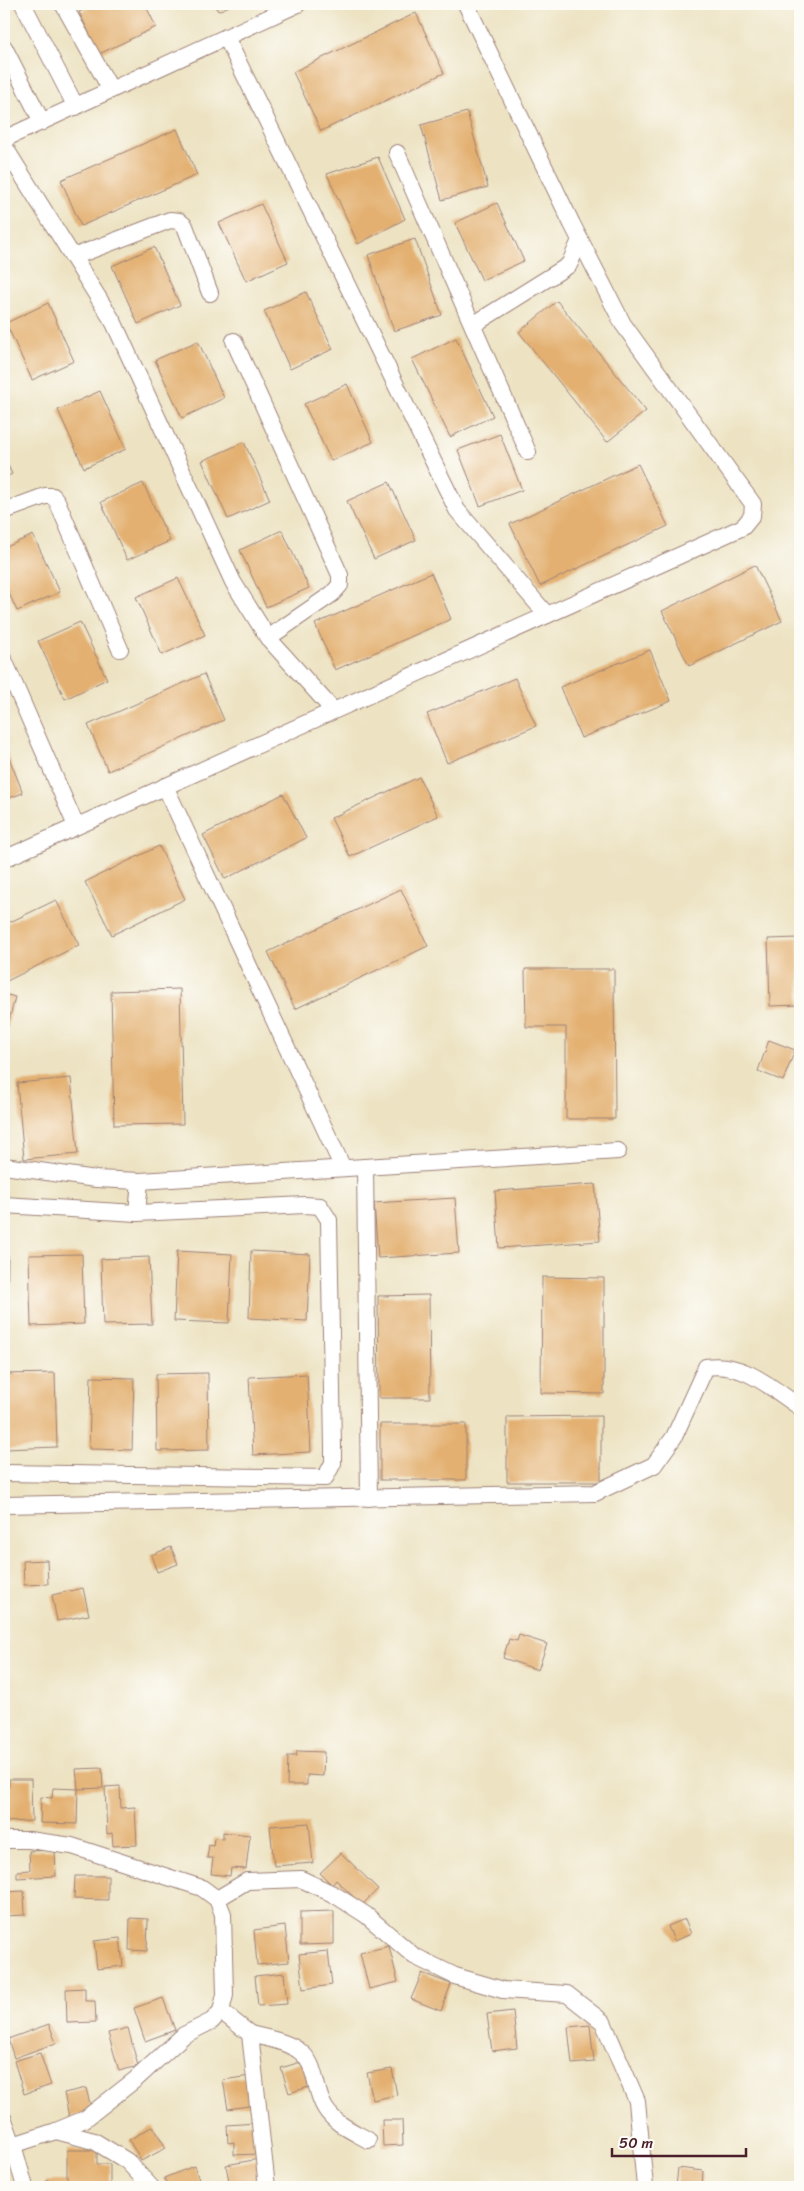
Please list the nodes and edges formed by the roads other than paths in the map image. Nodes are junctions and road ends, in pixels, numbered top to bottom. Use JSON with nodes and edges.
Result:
{"nodes":[{"id":1,"x":23,"y":4,"type":"edge"},
{"id":2,"x":63,"y":4,"type":"edge"},
{"id":3,"x":298,"y":4,"type":"edge"},
{"id":4,"x":466,"y":4,"type":"edge"},
{"id":5,"x":226,"y":37,"type":"junction"},
{"id":6,"x":4,"y":47,"type":"edge"},
{"id":7,"x":111,"y":90,"type":"junction"},
{"id":8,"x":76,"y":107,"type":"junction"},
{"id":9,"x":42,"y":122,"type":"junction"},
{"id":10,"x":4,"y":139,"type":"edge"},
{"id":11,"x":4,"y":146,"type":"edge"},
{"id":12,"x":397,"y":153,"type":"dead end"},
{"id":13,"x":580,"y":240,"type":"junction"},
{"id":14,"x":73,"y":257,"type":"junction"},
{"id":15,"x":210,"y":293,"type":"dead end"},
{"id":16,"x":473,"y":325,"type":"junction"},
{"id":17,"x":234,"y":341,"type":"dead end"},
{"id":18,"x":528,"y":452,"type":"dead end"},
{"id":19,"x":4,"y":511,"type":"edge"},
{"id":20,"x":547,"y":615,"type":"junction"},
{"id":21,"x":268,"y":638,"type":"junction"},
{"id":22,"x":120,"y":649,"type":"dead end"},
{"id":23,"x":4,"y":660,"type":"edge"},
{"id":24,"x":333,"y":710,"type":"junction"},
{"id":25,"x":165,"y":786,"type":"junction"},
{"id":26,"x":76,"y":826,"type":"junction"},
{"id":27,"x":4,"y":859,"type":"edge"},
{"id":28,"x":618,"y":1151,"type":"dead end"},
{"id":29,"x":4,"y":1166,"type":"edge"},
{"id":30,"x":365,"y":1167,"type":"junction"},
{"id":31,"x":343,"y":1168,"type":"junction"},
{"id":32,"x":140,"y":1181,"type":"junction"},
{"id":33,"x":4,"y":1204,"type":"edge"},
{"id":34,"x":137,"y":1213,"type":"junction"},
{"id":35,"x":800,"y":1407,"type":"edge"},
{"id":36,"x":4,"y":1473,"type":"edge"},
{"id":37,"x":368,"y":1498,"type":"junction"},
{"id":38,"x":4,"y":1505,"type":"edge"},
{"id":39,"x":4,"y":1840,"type":"edge"},
{"id":40,"x":217,"y":1900,"type":"junction"},
{"id":41,"x":221,"y":2011,"type":"junction"},
{"id":42,"x":250,"y":2034,"type":"junction"},
{"id":43,"x":4,"y":2120,"type":"edge"},
{"id":44,"x":56,"y":2131,"type":"junction"},
{"id":45,"x":368,"y":2140,"type":"dead end"},
{"id":46,"x":12,"y":2144,"type":"junction"},
{"id":47,"x":25,"y":2187,"type":"edge"},
{"id":48,"x":152,"y":2187,"type":"edge"},
{"id":49,"x":267,"y":2187,"type":"edge"},
{"id":50,"x":645,"y":2187,"type":"edge"}],
"edges":[{"from":1,"to":8,"type":"street"},
{"from":2,"to":7,"type":"street"},
{"from":3,"to":5,"type":"street"},
{"from":4,"to":13,"type":"street"},
{"from":5,"to":7,"type":"street"},
{"from":5,"to":20,"type":"street"},
{"from":6,"to":9,"type":"street"},
{"from":7,"to":8,"type":"street"},
{"from":8,"to":9,"type":"street"},
{"from":9,"to":10,"type":"street"},
{"from":11,"to":14,"type":"street"},
{"from":12,"to":16,"type":"street"},
{"from":13,"to":16,"type":"street"},
{"from":13,"to":20,"type":"street"},
{"from":14,"to":15,"type":"street"},
{"from":14,"to":21,"type":"street"},
{"from":16,"to":18,"type":"street"},
{"from":17,"to":21,"type":"street"},
{"from":19,"to":22,"type":"street"},
{"from":20,"to":24,"type":"street"},
{"from":21,"to":24,"type":"street"},
{"from":23,"to":26,"type":"street"},
{"from":24,"to":25,"type":"street"},
{"from":25,"to":26,"type":"street"},
{"from":25,"to":31,"type":"street"},
{"from":26,"to":27,"type":"street"},
{"from":28,"to":30,"type":"street"},
{"from":29,"to":32,"type":"street"},
{"from":30,"to":31,"type":"street"},
{"from":30,"to":37,"type":"street"},
{"from":31,"to":32,"type":"street"},
{"from":32,"to":34,"type":"street"},
{"from":33,"to":34,"type":"street"},
{"from":34,"to":36,"type":"street"},
{"from":35,"to":37,"type":"street"},
{"from":37,"to":38,"type":"street"},
{"from":39,"to":40,"type":"street"},
{"from":40,"to":41,"type":"street"},
{"from":40,"to":50,"type":"street"},
{"from":41,"to":42,"type":"street"},
{"from":41,"to":44,"type":"street"},
{"from":42,"to":45,"type":"street"},
{"from":42,"to":49,"type":"street"},
{"from":43,"to":46,"type":"street"},
{"from":44,"to":46,"type":"street"},
{"from":44,"to":48,"type":"street"},
{"from":46,"to":47,"type":"street"}]}
